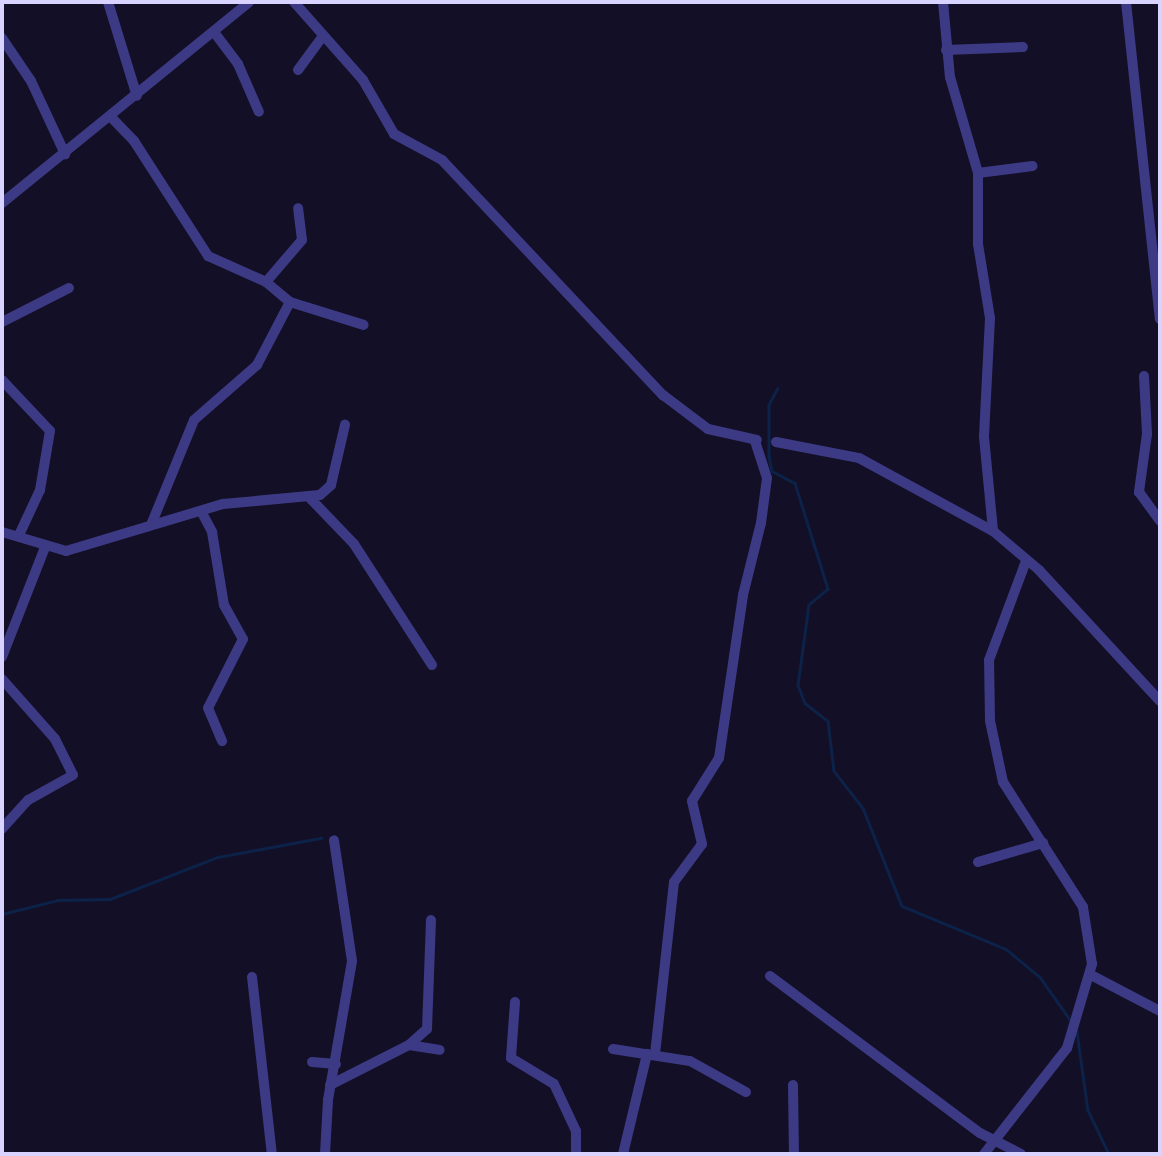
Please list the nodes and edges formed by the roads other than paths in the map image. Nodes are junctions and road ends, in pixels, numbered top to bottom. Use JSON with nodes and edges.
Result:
{"nodes":[{"id":1,"x":108,"y":2,"type":"edge"},
{"id":2,"x":249,"y":2,"type":"edge"},
{"id":3,"x":293,"y":2,"type":"edge"},
{"id":4,"x":943,"y":2,"type":"edge"},
{"id":5,"x":1126,"y":2,"type":"edge"},
{"id":6,"x":214,"y":32,"type":"junction"},
{"id":7,"x":323,"y":36,"type":"junction"},
{"id":8,"x":2,"y":38,"type":"edge"},
{"id":9,"x":1023,"y":47,"type":"dead end"},
{"id":10,"x":946,"y":50,"type":"junction"},
{"id":11,"x":298,"y":70,"type":"dead end"},
{"id":12,"x":137,"y":96,"type":"junction"},
{"id":13,"x":259,"y":112,"type":"dead end"},
{"id":14,"x":110,"y":116,"type":"junction"},
{"id":15,"x":65,"y":154,"type":"junction"},
{"id":16,"x":1033,"y":166,"type":"dead end"},
{"id":17,"x":978,"y":173,"type":"junction"},
{"id":18,"x":2,"y":203,"type":"edge"},
{"id":19,"x":298,"y":208,"type":"dead end"},
{"id":20,"x":266,"y":282,"type":"junction"},
{"id":21,"x":69,"y":288,"type":"dead end"},
{"id":22,"x":290,"y":302,"type":"junction"},
{"id":23,"x":1160,"y":319,"type":"edge"},
{"id":24,"x":2,"y":322,"type":"edge"},
{"id":25,"x":364,"y":325,"type":"dead end"},
{"id":26,"x":1144,"y":376,"type":"dead end"},
{"id":27,"x":2,"y":380,"type":"edge"},
{"id":28,"x":345,"y":425,"type":"dead end"},
{"id":29,"x":776,"y":442,"type":"dead end"},
{"id":30,"x":308,"y":496,"type":"junction"},
{"id":31,"x":201,"y":511,"type":"junction"},
{"id":32,"x":1160,"y":520,"type":"edge"},
{"id":33,"x":150,"y":525,"type":"junction"},
{"id":34,"x":2,"y":531,"type":"edge"},
{"id":35,"x":993,"y":531,"type":"junction"},
{"id":36,"x":19,"y":535,"type":"junction"},
{"id":37,"x":45,"y":547,"type":"junction"},
{"id":38,"x":1026,"y":561,"type":"junction"},
{"id":39,"x":2,"y":657,"type":"edge"},
{"id":40,"x":432,"y":665,"type":"dead end"},
{"id":41,"x":2,"y":679,"type":"edge"},
{"id":42,"x":1160,"y":701,"type":"edge"},
{"id":43,"x":222,"y":741,"type":"dead end"},
{"id":44,"x":2,"y":829,"type":"edge"},
{"id":45,"x":334,"y":840,"type":"dead end"},
{"id":46,"x":1043,"y":843,"type":"junction"},
{"id":47,"x":978,"y":862,"type":"dead end"},
{"id":48,"x":431,"y":920,"type":"dead end"},
{"id":49,"x":1091,"y":975,"type":"junction"},
{"id":50,"x":770,"y":976,"type":"dead end"},
{"id":51,"x":252,"y":977,"type":"dead end"},
{"id":52,"x":515,"y":1002,"type":"dead end"},
{"id":53,"x":1160,"y":1011,"type":"edge"},
{"id":54,"x":409,"y":1045,"type":"junction"},
{"id":55,"x":614,"y":1049,"type":"dead end"},
{"id":56,"x":440,"y":1050,"type":"dead end"},
{"id":57,"x":651,"y":1054,"type":"junction"},
{"id":58,"x":312,"y":1062,"type":"dead end"},
{"id":59,"x":336,"y":1064,"type":"junction"},
{"id":60,"x":330,"y":1085,"type":"junction"},
{"id":61,"x":793,"y":1085,"type":"dead end"},
{"id":62,"x":746,"y":1091,"type":"dead end"},
{"id":63,"x":995,"y":1140,"type":"junction"},
{"id":64,"x":272,"y":1154,"type":"edge"},
{"id":65,"x":325,"y":1154,"type":"edge"},
{"id":66,"x":576,"y":1154,"type":"edge"},
{"id":67,"x":623,"y":1154,"type":"edge"},
{"id":68,"x":794,"y":1154,"type":"edge"},
{"id":69,"x":984,"y":1154,"type":"edge"},
{"id":70,"x":1021,"y":1154,"type":"edge"}],
"edges":[{"from":1,"to":12,"type":"street"},
{"from":2,"to":6,"type":"street"},
{"from":3,"to":7,"type":"street"},
{"from":4,"to":10,"type":"street"},
{"from":5,"to":23,"type":"street"},
{"from":6,"to":12,"type":"street"},
{"from":6,"to":13,"type":"street"},
{"from":7,"to":11,"type":"street"},
{"from":7,"to":57,"type":"street"},
{"from":8,"to":15,"type":"street"},
{"from":9,"to":10,"type":"street"},
{"from":10,"to":17,"type":"street"},
{"from":12,"to":14,"type":"street"},
{"from":14,"to":15,"type":"street"},
{"from":14,"to":20,"type":"street"},
{"from":15,"to":18,"type":"street"},
{"from":16,"to":17,"type":"street"},
{"from":17,"to":35,"type":"street"},
{"from":19,"to":20,"type":"street"},
{"from":20,"to":22,"type":"street"},
{"from":21,"to":24,"type":"street"},
{"from":22,"to":25,"type":"street"},
{"from":22,"to":33,"type":"street"},
{"from":26,"to":32,"type":"street"},
{"from":27,"to":36,"type":"street"},
{"from":28,"to":30,"type":"street"},
{"from":29,"to":35,"type":"street"},
{"from":30,"to":31,"type":"street"},
{"from":30,"to":40,"type":"street"},
{"from":31,"to":33,"type":"street"},
{"from":31,"to":43,"type":"street"},
{"from":33,"to":37,"type":"street"},
{"from":34,"to":36,"type":"street"},
{"from":35,"to":38,"type":"street"},
{"from":36,"to":37,"type":"street"},
{"from":37,"to":39,"type":"street"},
{"from":38,"to":42,"type":"street"},
{"from":38,"to":46,"type":"street"},
{"from":41,"to":44,"type":"street"},
{"from":45,"to":59,"type":"street"},
{"from":46,"to":47,"type":"street"},
{"from":46,"to":49,"type":"street"},
{"from":48,"to":54,"type":"street"},
{"from":49,"to":53,"type":"street"},
{"from":49,"to":63,"type":"street"},
{"from":50,"to":63,"type":"street"},
{"from":51,"to":64,"type":"street"},
{"from":52,"to":66,"type":"street"},
{"from":54,"to":56,"type":"street"},
{"from":54,"to":60,"type":"street"},
{"from":55,"to":57,"type":"street"},
{"from":57,"to":62,"type":"street"},
{"from":57,"to":67,"type":"street"},
{"from":58,"to":59,"type":"street"},
{"from":59,"to":60,"type":"street"},
{"from":60,"to":65,"type":"street"},
{"from":61,"to":68,"type":"street"},
{"from":63,"to":69,"type":"street"},
{"from":63,"to":70,"type":"street"}]}
